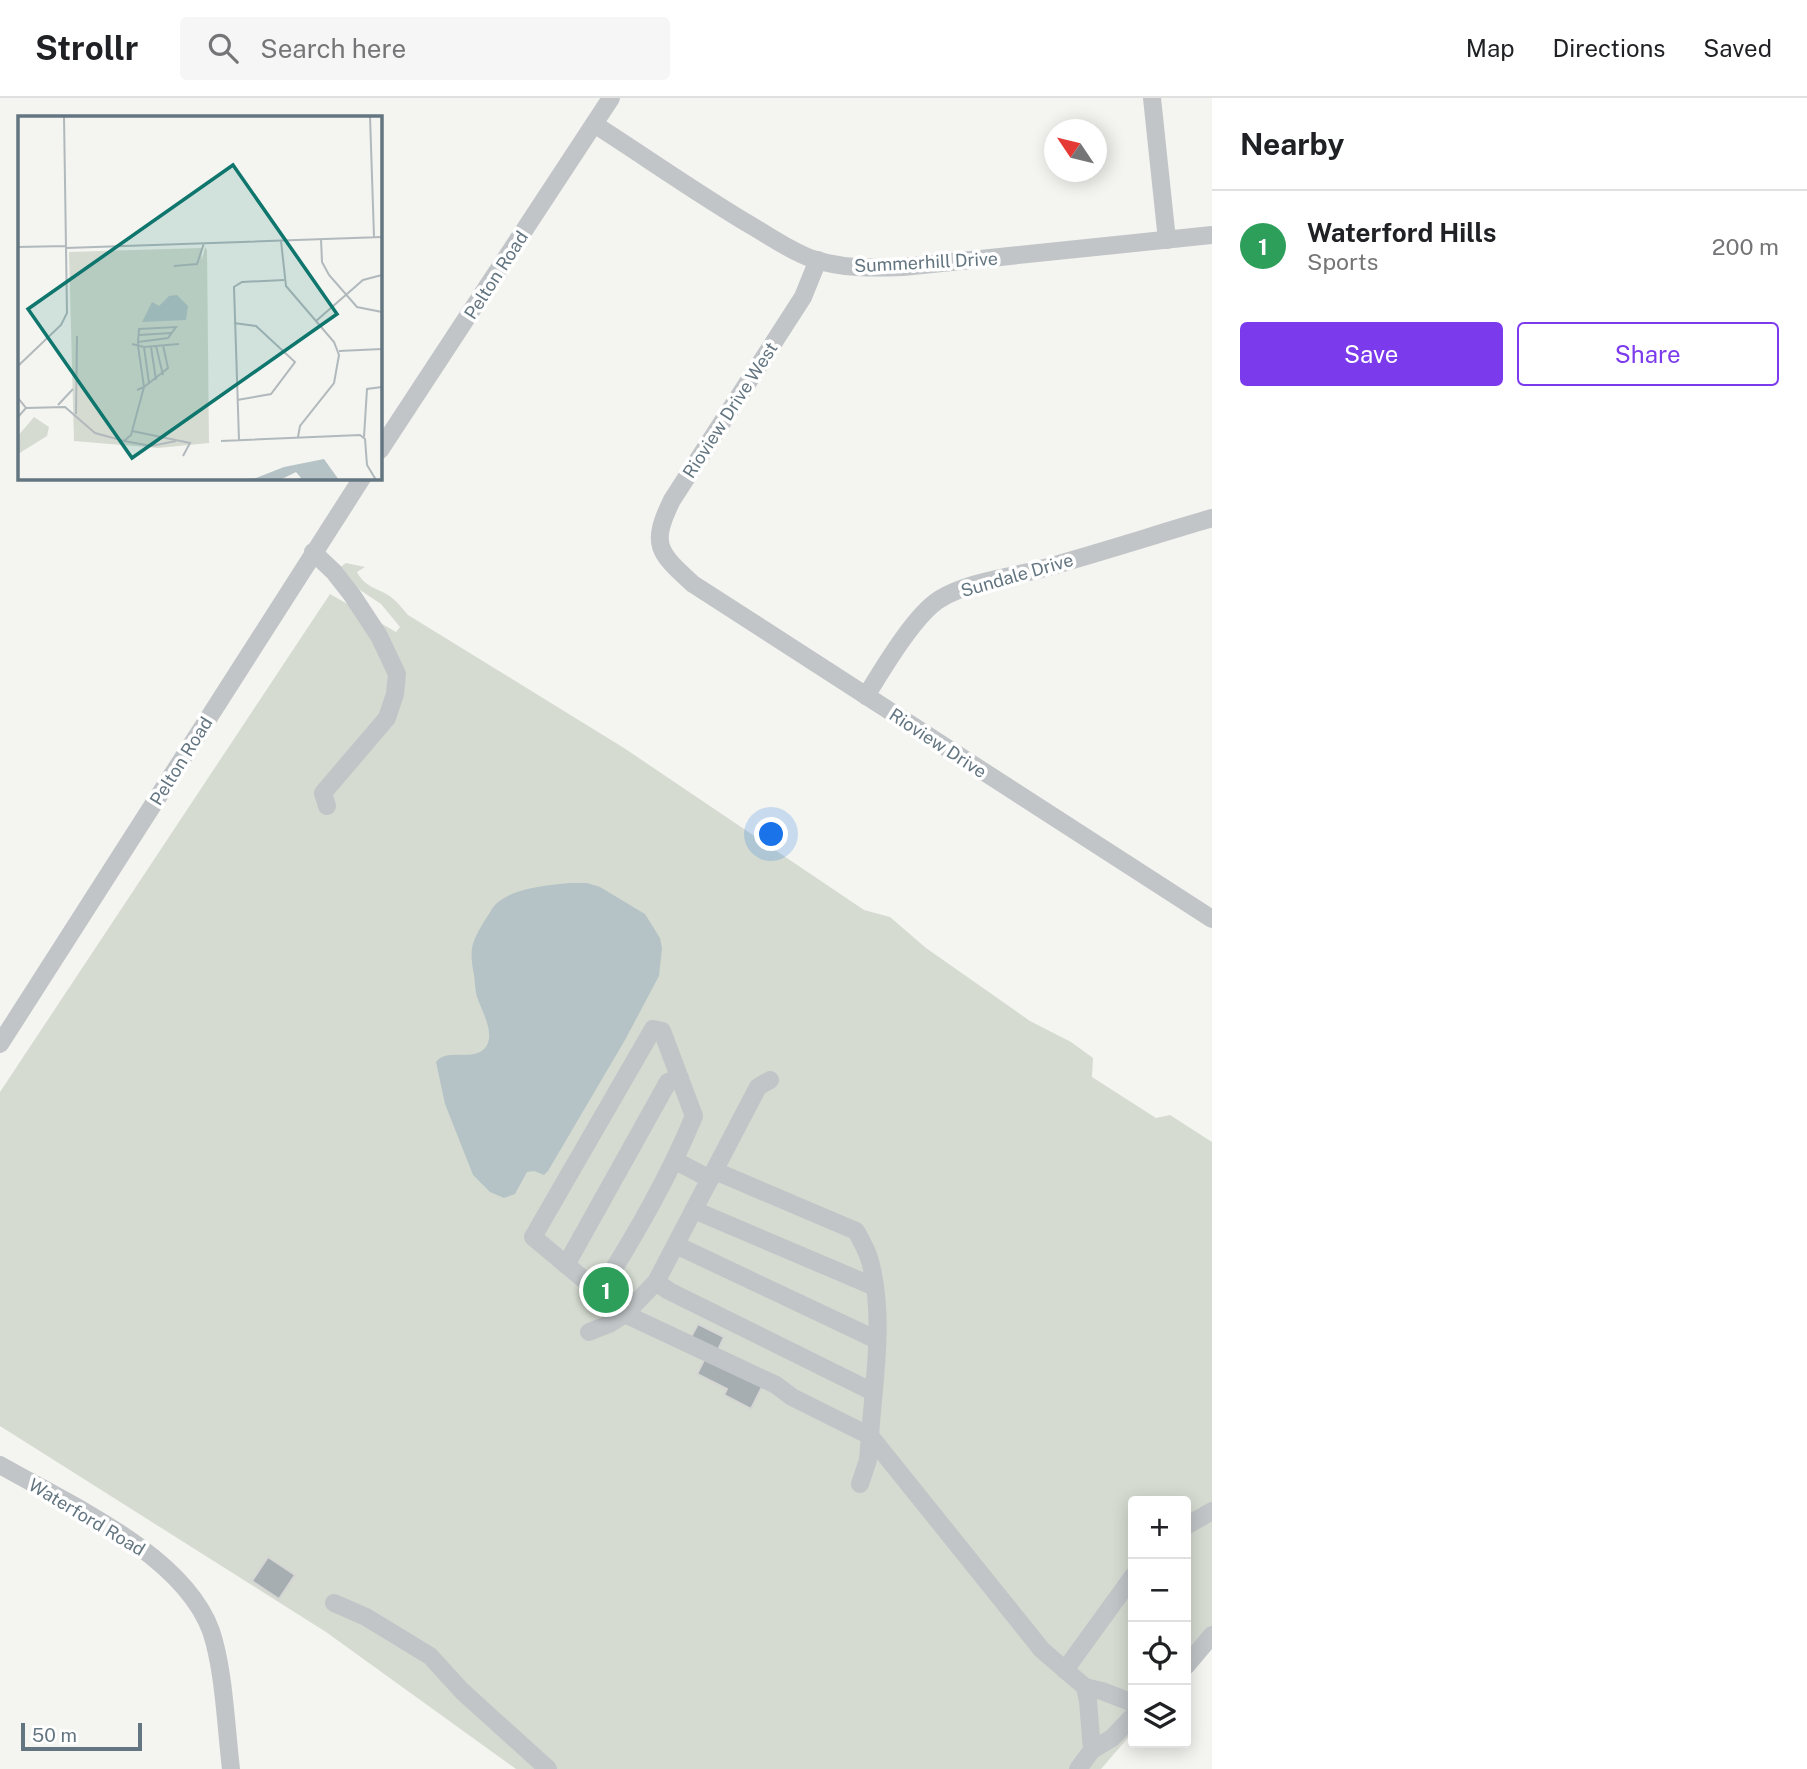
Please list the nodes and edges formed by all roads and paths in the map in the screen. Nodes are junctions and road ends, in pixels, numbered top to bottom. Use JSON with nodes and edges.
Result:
{"nodes":[{"id":1,"x":611,"y":98,"type":"edge"},
{"id":2,"x":1152,"y":98,"type":"edge"},
{"id":3,"x":594,"y":124,"type":"junction"},
{"id":4,"x":1212,"y":235,"type":"edge"},
{"id":5,"x":1167,"y":240,"type":"junction"},
{"id":6,"x":818,"y":260,"type":"junction"},
{"id":7,"x":382,"y":447,"type":"edge"},
{"id":8,"x":361,"y":480,"type":"edge"},
{"id":9,"x":1212,"y":518,"type":"edge"},
{"id":10,"x":313,"y":552,"type":"junction"},
{"id":11,"x":669,"y":562,"type":"joint"},
{"id":12,"x":866,"y":696,"type":"junction"},
{"id":13,"x":327,"y":806,"type":"dead end"},
{"id":14,"x":1212,"y":919,"type":"edge"},
{"id":15,"x":0,"y":1044,"type":"edge"},
{"id":16,"x":680,"y":1078,"type":"junction"},
{"id":17,"x":770,"y":1080,"type":"dead end"},
{"id":18,"x":676,"y":1161,"type":"junction"},
{"id":19,"x":712,"y":1175,"type":"junction"},
{"id":20,"x":694,"y":1210,"type":"junction"},
{"id":21,"x":676,"y":1245,"type":"junction"},
{"id":22,"x":566,"y":1265,"type":"junction"},
{"id":23,"x":656,"y":1282,"type":"junction"},
{"id":24,"x":875,"y":1287,"type":"junction"},
{"id":25,"x":599,"y":1293,"type":"junction"},
{"id":26,"x":625,"y":1314,"type":"junction"},
{"id":27,"x":589,"y":1332,"type":"dead end"},
{"id":28,"x":877,"y":1340,"type":"junction"},
{"id":29,"x":873,"y":1392,"type":"junction"},
{"id":30,"x":870,"y":1436,"type":"junction"},
{"id":31,"x":0,"y":1465,"type":"edge"},
{"id":32,"x":860,"y":1484,"type":"dead end"},
{"id":33,"x":1212,"y":1511,"type":"edge"},
{"id":34,"x":1191,"y":1523,"type":"edge"},
{"id":35,"x":1128,"y":1583,"type":"edge"},
{"id":36,"x":334,"y":1602,"type":"dead end"},
{"id":37,"x":1212,"y":1635,"type":"edge"},
{"id":38,"x":1191,"y":1660,"type":"edge"},
{"id":39,"x":1065,"y":1670,"type":"junction"},
{"id":40,"x":1085,"y":1688,"type":"junction"},
{"id":41,"x":1128,"y":1701,"type":"edge"},
{"id":42,"x":1128,"y":1721,"type":"edge"},
{"id":43,"x":1092,"y":1750,"type":"junction"},
{"id":44,"x":230,"y":1769,"type":"edge"},
{"id":45,"x":548,"y":1769,"type":"edge"},
{"id":46,"x":1078,"y":1769,"type":"edge"}],
"edges":[{"from":1,"to":3,"type":"street","name":"Pelton Road"},
{"from":2,"to":5,"type":"street"},
{"from":3,"to":6,"type":"street","name":"Summerhill Drive"},
{"from":3,"to":7,"type":"street","name":"Pelton Road"},
{"from":4,"to":5,"type":"street","name":"Summerhill Drive"},
{"from":5,"to":6,"type":"street","name":"Summerhill Drive"},
{"from":6,"to":11,"type":"street","name":"Rioview Drive West"},
{"from":8,"to":10,"type":"street","name":"Pelton Road"},
{"from":9,"to":12,"type":"street","name":"Sundale Drive"},
{"from":10,"to":13,"type":"street"},
{"from":10,"to":15,"type":"street","name":"Pelton Road"},
{"from":11,"to":12,"type":"street","name":"Rioview Drive"},
{"from":12,"to":14,"type":"street","name":"Rioview Drive"},
{"from":16,"to":18,"type":"street"},
{"from":16,"to":22,"type":"street"},
{"from":16,"to":22,"type":"street"},
{"from":17,"to":19,"type":"street"},
{"from":18,"to":19,"type":"street"},
{"from":18,"to":25,"type":"street"},
{"from":19,"to":20,"type":"street"},
{"from":19,"to":24,"type":"street"},
{"from":20,"to":21,"type":"street"},
{"from":20,"to":24,"type":"street"},
{"from":21,"to":23,"type":"street"},
{"from":21,"to":28,"type":"street"},
{"from":22,"to":25,"type":"street"},
{"from":23,"to":26,"type":"street"},
{"from":23,"to":29,"type":"street"},
{"from":24,"to":28,"type":"street"},
{"from":25,"to":26,"type":"street"},
{"from":26,"to":27,"type":"street"},
{"from":26,"to":30,"type":"street"},
{"from":28,"to":29,"type":"street"},
{"from":29,"to":30,"type":"street"},
{"from":30,"to":32,"type":"street"},
{"from":30,"to":39,"type":"street"},
{"from":31,"to":44,"type":"street","name":"Waterford Road"},
{"from":33,"to":34,"type":"street"},
{"from":35,"to":39,"type":"street"},
{"from":36,"to":45,"type":"street"},
{"from":37,"to":38,"type":"street"},
{"from":39,"to":40,"type":"street"},
{"from":40,"to":41,"type":"street"},
{"from":40,"to":43,"type":"street"},
{"from":42,"to":43,"type":"street"},
{"from":43,"to":46,"type":"street"}]}
